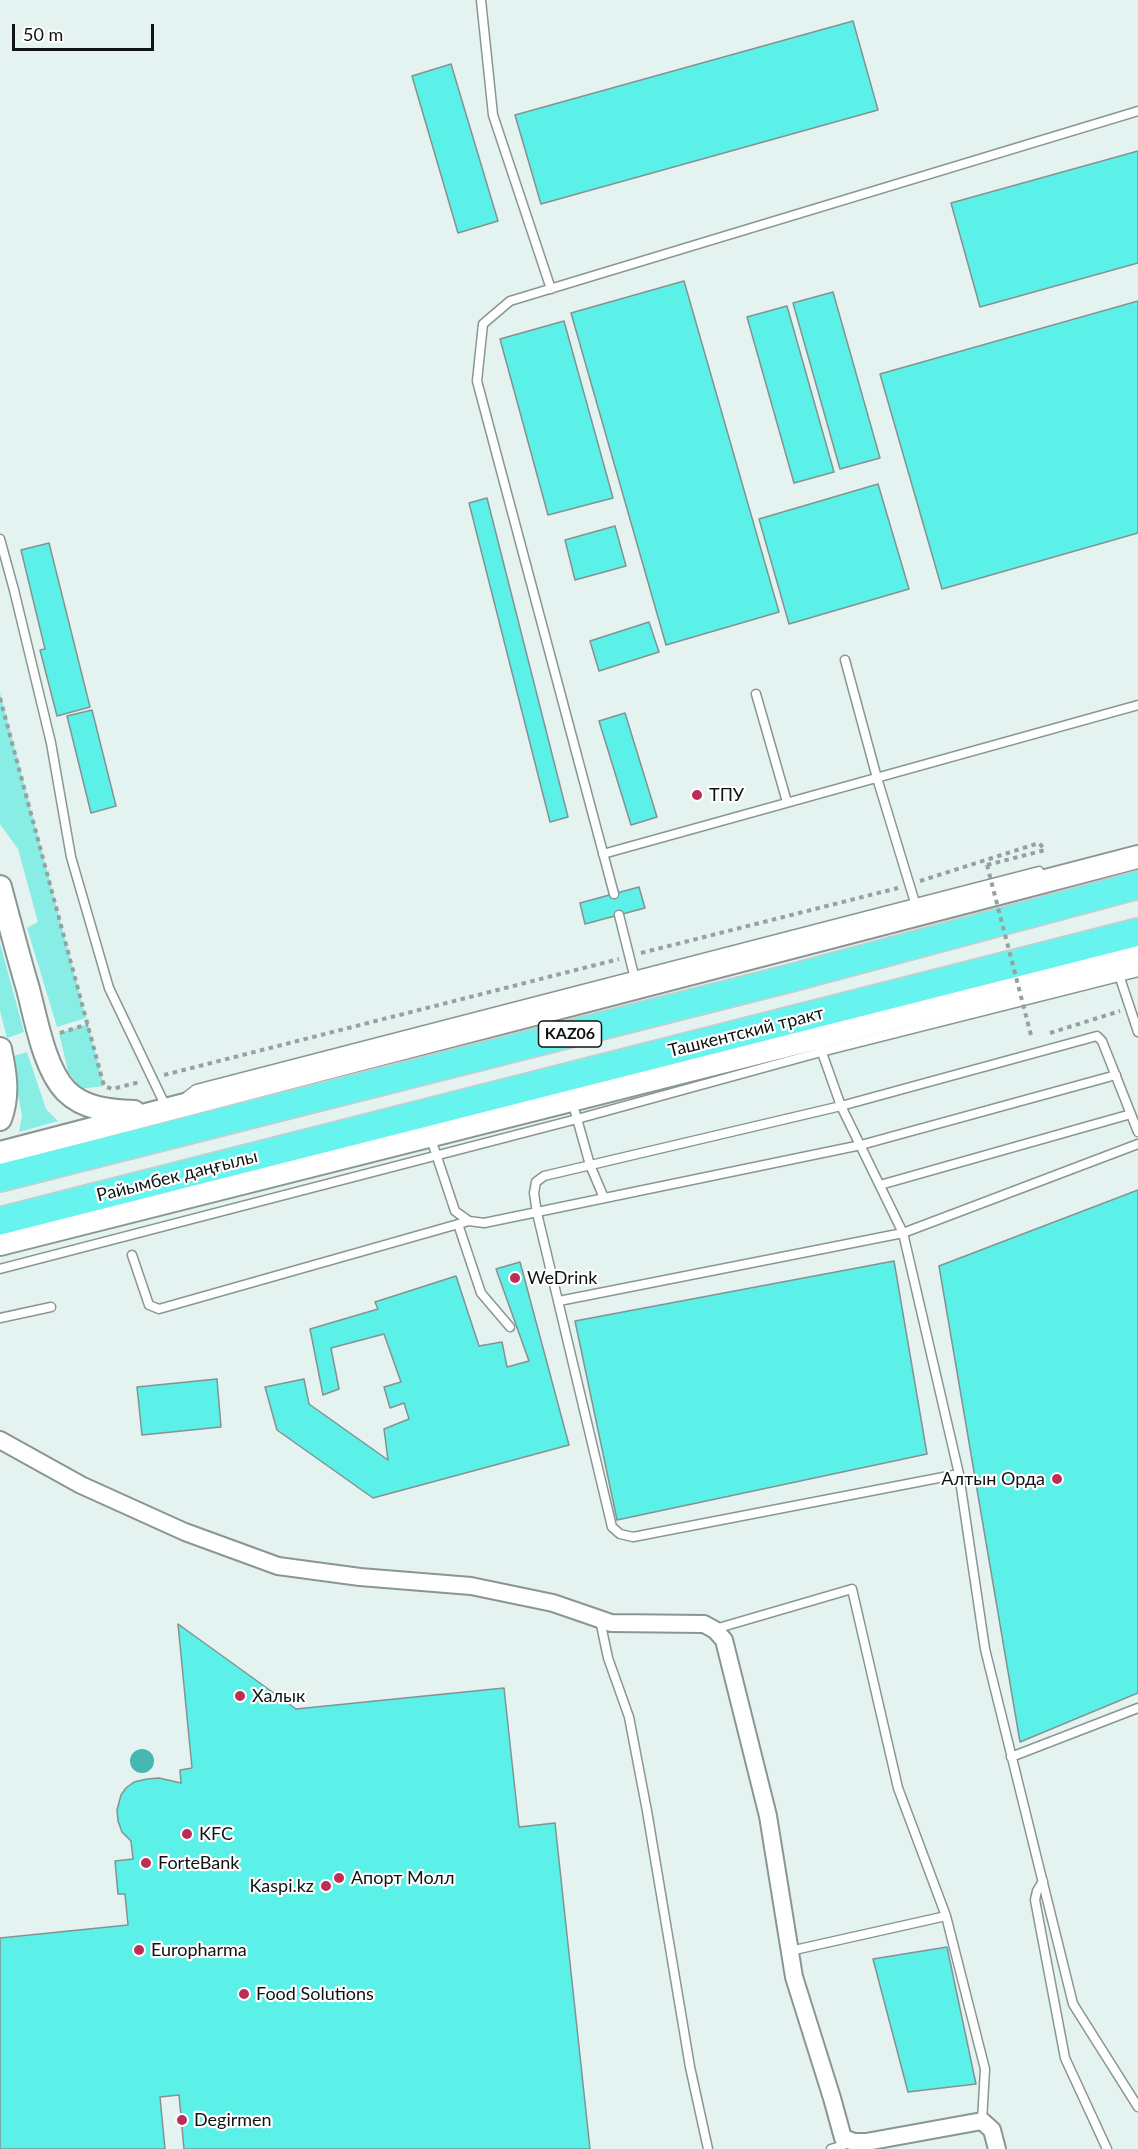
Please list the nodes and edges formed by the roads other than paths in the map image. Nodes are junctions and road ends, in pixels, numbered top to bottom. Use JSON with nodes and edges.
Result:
{"nodes":[{"id":1,"x":481,"y":0,"type":"edge"},
{"id":2,"x":1138,"y":111,"type":"edge"},
{"id":3,"x":551,"y":289,"type":"junction"},
{"id":4,"x":0,"y":539,"type":"edge"},
{"id":5,"x":845,"y":660,"type":"dead end"},
{"id":6,"x":756,"y":694,"type":"dead end"},
{"id":7,"x":1138,"y":705,"type":"edge"},
{"id":8,"x":876,"y":778,"type":"junction"},
{"id":9,"x":787,"y":802,"type":"junction"},
{"id":10,"x":603,"y":854,"type":"junction"},
{"id":11,"x":1138,"y":857,"type":"edge"},
{"id":12,"x":1053,"y":867,"type":"dead end"},
{"id":13,"x":1138,"y":885,"type":"edge"},
{"id":14,"x":0,"y":887,"type":"edge"},
{"id":15,"x":614,"y":894,"type":"dead end"},
{"id":16,"x":917,"y":909,"type":"junction"},
{"id":17,"x":619,"y":915,"type":"dead end"},
{"id":18,"x":1138,"y":932,"type":"edge"},
{"id":19,"x":1138,"y":957,"type":"edge"},
{"id":20,"x":1117,"y":970,"type":"junction"},
{"id":21,"x":1138,"y":972,"type":"edge"},
{"id":22,"x":636,"y":982,"type":"junction"},
{"id":23,"x":1138,"y":1032,"type":"edge"},
{"id":24,"x":819,"y":1045,"type":"junction"},
{"id":25,"x":0,"y":1049,"type":"edge"},
{"id":26,"x":1116,"y":1075,"type":"junction"},
{"id":27,"x":841,"y":1106,"type":"junction"},
{"id":28,"x":574,"y":1109,"type":"junction"},
{"id":29,"x":161,"y":1111,"type":"junction"},
{"id":30,"x":1131,"y":1114,"type":"junction"},
{"id":31,"x":0,"y":1119,"type":"edge"},
{"id":32,"x":353,"y":1131,"type":"joint"},
{"id":33,"x":1138,"y":1132,"type":"edge"},
{"id":34,"x":1138,"y":1144,"type":"edge"},
{"id":35,"x":433,"y":1145,"type":"junction"},
{"id":36,"x":861,"y":1145,"type":"junction"},
{"id":37,"x":0,"y":1153,"type":"edge"},
{"id":38,"x":590,"y":1165,"type":"junction"},
{"id":39,"x":0,"y":1178,"type":"edge"},
{"id":40,"x":880,"y":1185,"type":"junction"},
{"id":41,"x":604,"y":1198,"type":"junction"},
{"id":42,"x":537,"y":1213,"type":"junction"},
{"id":43,"x":0,"y":1221,"type":"edge"},
{"id":44,"x":469,"y":1221,"type":"junction"},
{"id":45,"x":458,"y":1224,"type":"junction"},
{"id":46,"x":903,"y":1233,"type":"junction"},
{"id":47,"x":0,"y":1244,"type":"edge"},
{"id":48,"x":132,"y":1255,"type":"dead end"},
{"id":49,"x":0,"y":1269,"type":"edge"},
{"id":50,"x":558,"y":1301,"type":"junction"},
{"id":51,"x":51,"y":1306,"type":"dead end"},
{"id":52,"x":0,"y":1318,"type":"edge"},
{"id":53,"x":510,"y":1326,"type":"dead end"},
{"id":54,"x":0,"y":1440,"type":"edge"},
{"id":55,"x":959,"y":1474,"type":"junction"},
{"id":56,"x":600,"y":1620,"type":"junction"},
{"id":57,"x":715,"y":1630,"type":"junction"},
{"id":58,"x":1138,"y":1708,"type":"edge"},
{"id":59,"x":1011,"y":1757,"type":"junction"},
{"id":60,"x":1043,"y":1881,"type":"junction"},
{"id":61,"x":946,"y":1916,"type":"junction"},
{"id":62,"x":790,"y":1951,"type":"junction"},
{"id":63,"x":1138,"y":2107,"type":"edge"},
{"id":64,"x":982,"y":2121,"type":"junction"},
{"id":65,"x":854,"y":2142,"type":"junction"},
{"id":66,"x":708,"y":2149,"type":"edge"},
{"id":67,"x":831,"y":2149,"type":"edge"},
{"id":68,"x":997,"y":2149,"type":"edge"},
{"id":69,"x":1107,"y":2149,"type":"edge"}],
"edges":[{"from":1,"to":3,"type":"lane"},
{"from":2,"to":3,"type":"lane"},
{"from":3,"to":10,"type":"lane"},
{"from":4,"to":29,"type":"lane"},
{"from":5,"to":8,"type":"lane"},
{"from":6,"to":9,"type":"lane"},
{"from":7,"to":8,"type":"lane"},
{"from":8,"to":9,"type":"lane"},
{"from":8,"to":16,"type":"lane"},
{"from":9,"to":10,"type":"lane"},
{"from":10,"to":15,"type":"lane"},
{"from":11,"to":16,"type":"main road"},
{"from":12,"to":16,"type":"lane"},
{"from":13,"to":39,"type":"highway","number":"KАZ06"},
{"from":14,"to":29,"type":"main road"},
{"from":16,"to":22,"type":"main road"},
{"from":17,"to":22,"type":"lane"},
{"from":18,"to":32,"type":"highway","name":"Ташкентский тракт","number":"KАZ06"},
{"from":19,"to":20,"type":"main road"},
{"from":20,"to":21,"type":"lane"},
{"from":20,"to":23,"type":"lane"},
{"from":20,"to":24,"type":"main road"},
{"from":22,"to":29,"type":"main road"},
{"from":24,"to":27,"type":"lane"},
{"from":24,"to":28,"type":"main road"},
{"from":25,"to":31,"type":"main road"},
{"from":26,"to":27,"type":"lane"},
{"from":26,"to":30,"type":"lane"},
{"from":26,"to":36,"type":"lane"},
{"from":27,"to":36,"type":"lane"},
{"from":27,"to":38,"type":"lane"},
{"from":28,"to":35,"type":"main road"},
{"from":28,"to":38,"type":"lane"},
{"from":29,"to":37,"type":"main road"},
{"from":30,"to":33,"type":"lane"},
{"from":30,"to":40,"type":"lane"},
{"from":32,"to":43,"type":"highway","name":"Райымбек даңғылы","number":"KАZ06"},
{"from":34,"to":46,"type":"lane"},
{"from":35,"to":44,"type":"lane"},
{"from":35,"to":47,"type":"main road"},
{"from":35,"to":49,"type":"lane"},
{"from":36,"to":40,"type":"lane"},
{"from":36,"to":41,"type":"lane"},
{"from":38,"to":41,"type":"lane"},
{"from":38,"to":42,"type":"lane"},
{"from":40,"to":46,"type":"lane"},
{"from":41,"to":42,"type":"lane"},
{"from":42,"to":44,"type":"lane"},
{"from":42,"to":50,"type":"lane"},
{"from":44,"to":45,"type":"lane"},
{"from":45,"to":48,"type":"lane"},
{"from":45,"to":53,"type":"lane"},
{"from":46,"to":50,"type":"lane"},
{"from":46,"to":55,"type":"lane"},
{"from":50,"to":55,"type":"lane"},
{"from":51,"to":52,"type":"lane"},
{"from":54,"to":56,"type":"street"},
{"from":55,"to":59,"type":"lane"},
{"from":56,"to":57,"type":"street"},
{"from":56,"to":66,"type":"lane"},
{"from":57,"to":61,"type":"lane"},
{"from":57,"to":62,"type":"street"},
{"from":58,"to":59,"type":"lane"},
{"from":59,"to":60,"type":"lane"},
{"from":60,"to":63,"type":"lane"},
{"from":60,"to":69,"type":"lane"},
{"from":61,"to":62,"type":"lane"},
{"from":61,"to":64,"type":"lane"},
{"from":62,"to":65,"type":"street"},
{"from":64,"to":65,"type":"street"},
{"from":64,"to":68,"type":"street"},
{"from":65,"to":67,"type":"lane"}]}
